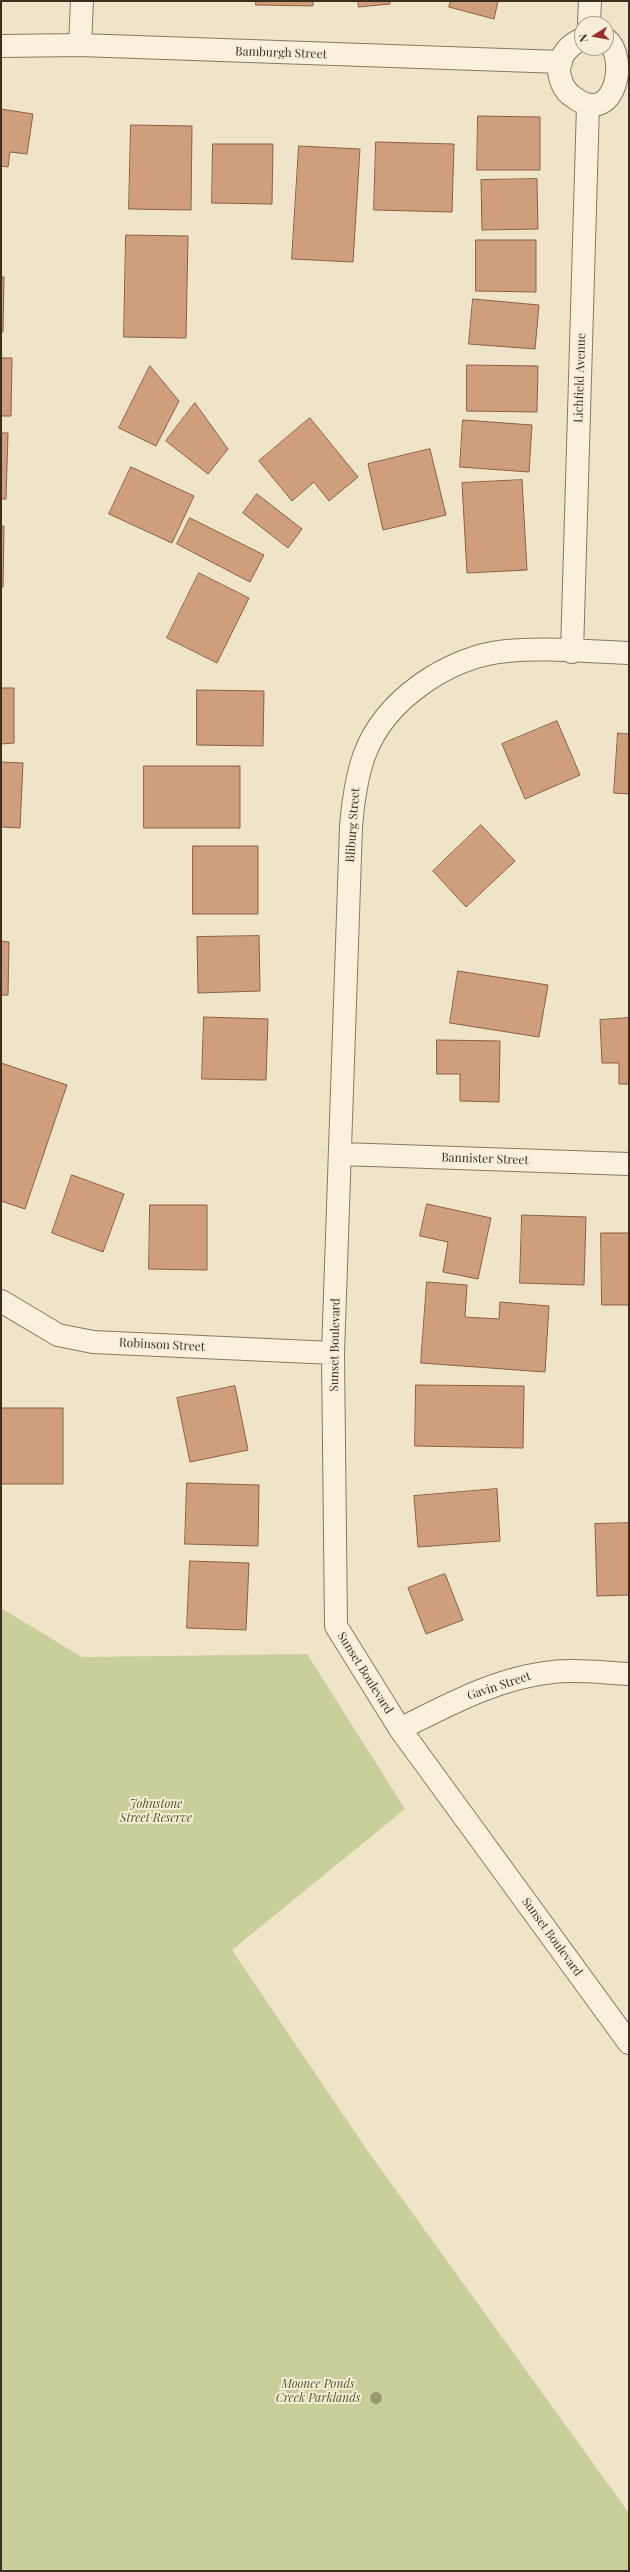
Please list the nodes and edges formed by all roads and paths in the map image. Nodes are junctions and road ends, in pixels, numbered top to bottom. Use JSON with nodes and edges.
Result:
{"nodes":[{"id":1,"x":82,"y":1,"type":"edge"},
{"id":2,"x":590,"y":1,"type":"edge"},
{"id":3,"x":589,"y":16,"type":"edge"},
{"id":4,"x":574,"y":43,"type":"edge"},
{"id":5,"x":614,"y":44,"type":"edge"},
{"id":6,"x":1,"y":46,"type":"edge"},
{"id":7,"x":80,"y":46,"type":"junction"},
{"id":8,"x":561,"y":62,"type":"junction"},
{"id":9,"x":629,"y":76,"type":"edge"},
{"id":10,"x":588,"y":105,"type":"junction"},
{"id":11,"x":572,"y":652,"type":"junction"},
{"id":12,"x":629,"y":654,"type":"edge"},
{"id":13,"x":342,"y":1154,"type":"junction"},
{"id":14,"x":629,"y":1164,"type":"edge"},
{"id":15,"x":1,"y":1301,"type":"edge"},
{"id":16,"x":333,"y":1353,"type":"junction"},
{"id":17,"x":629,"y":1674,"type":"edge"},
{"id":18,"x":400,"y":1730,"type":"junction"},
{"id":19,"x":629,"y":2043,"type":"edge"}],
"edges":[{"from":1,"to":7,"type":"street"},
{"from":2,"to":3,"type":"street"},
{"from":4,"to":8,"type":"street"},
{"from":5,"to":9,"type":"street"},
{"from":6,"to":7,"type":"street","name":"Bamburgh Street"},
{"from":7,"to":8,"type":"street","name":"Bamburgh Street"},
{"from":8,"to":10,"type":"street"},
{"from":9,"to":10,"type":"street"},
{"from":10,"to":11,"type":"street","name":"Lichfield Avenue"},
{"from":11,"to":12,"type":"street","name":"Bliburg Street"},
{"from":11,"to":13,"type":"street","name":"Bliburg Street"},
{"from":13,"to":14,"type":"street","name":"Bannister Street"},
{"from":13,"to":16,"type":"street","name":"Sunset Boulevard"},
{"from":15,"to":16,"type":"street","name":"Robinson Street"},
{"from":16,"to":18,"type":"street","name":"Sunset Boulevard"},
{"from":17,"to":18,"type":"street","name":"Gavin Street"},
{"from":18,"to":19,"type":"street","name":"Sunset Boulevard"}]}
